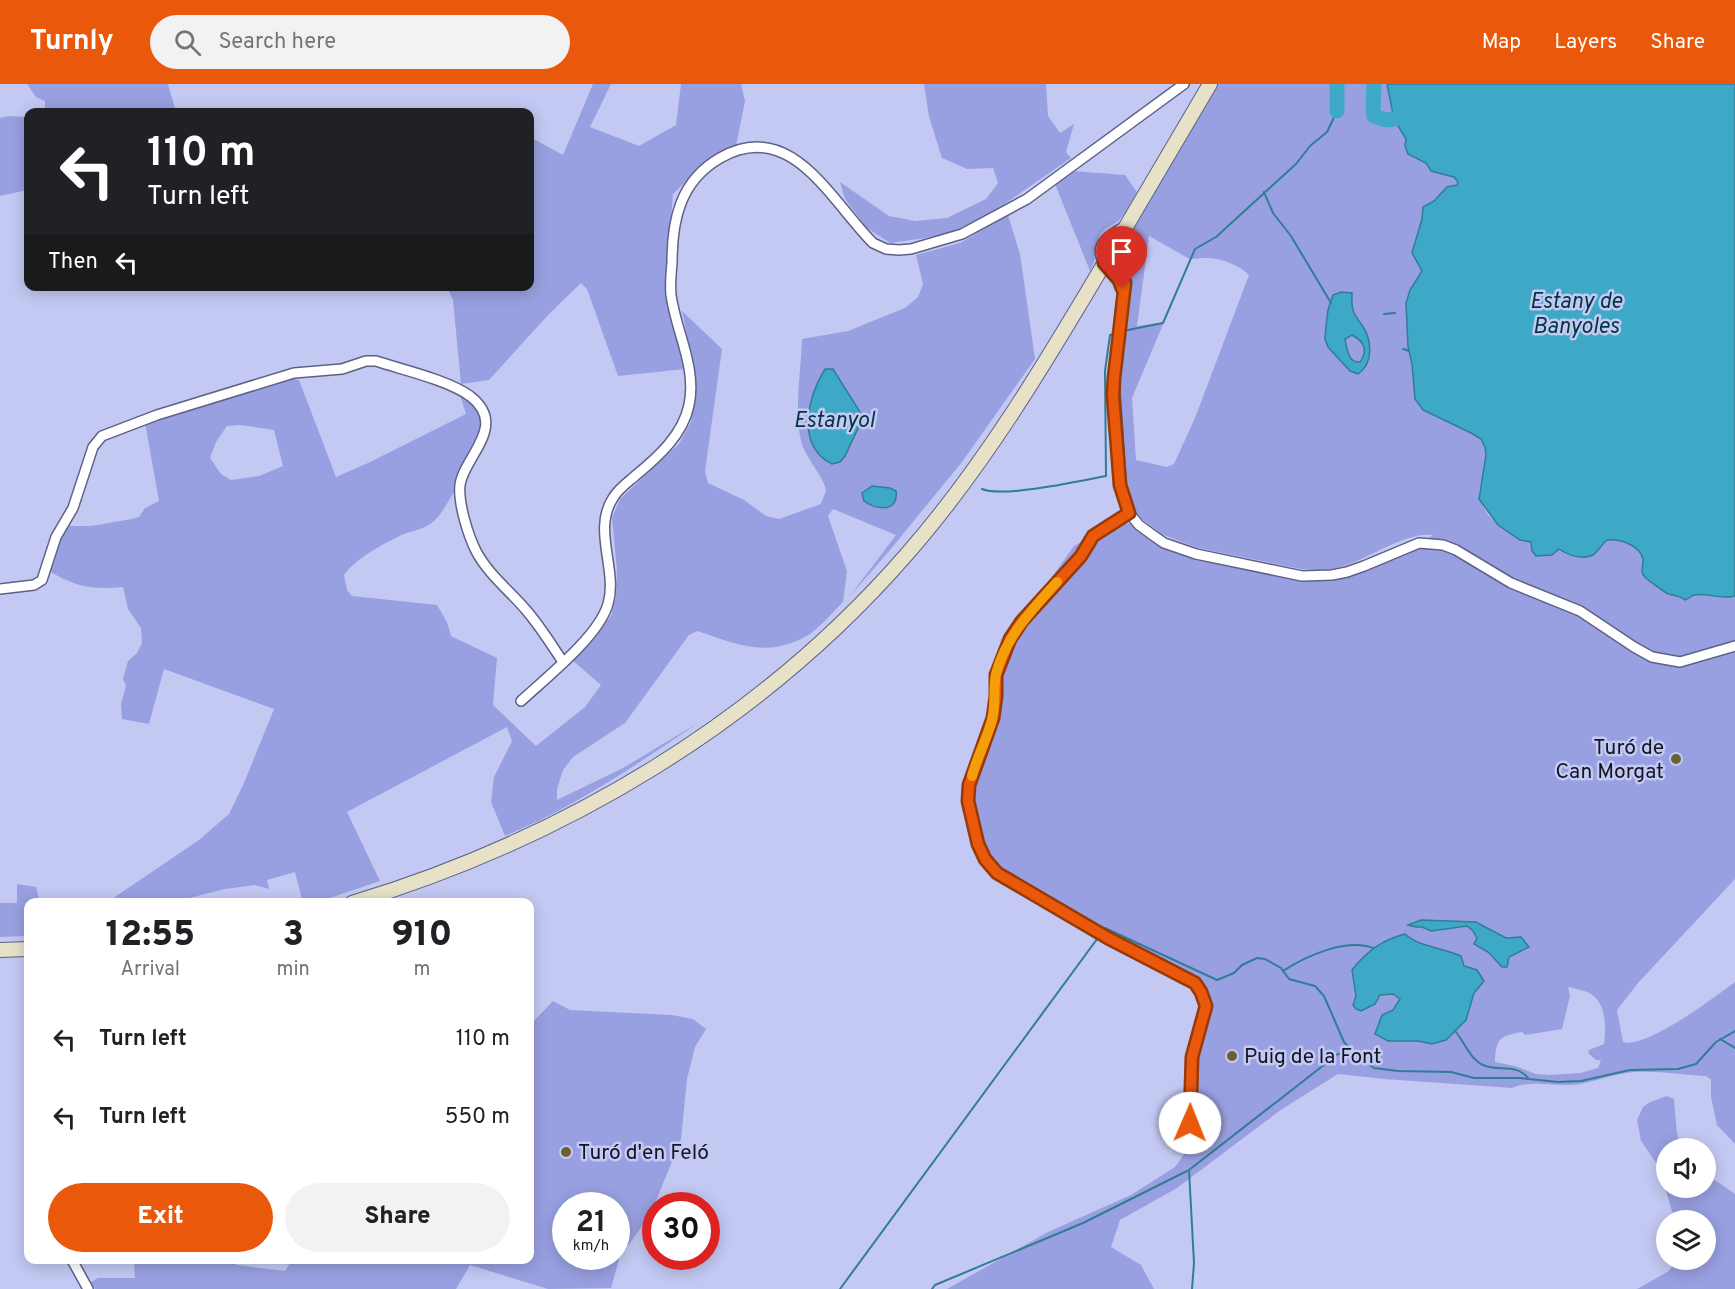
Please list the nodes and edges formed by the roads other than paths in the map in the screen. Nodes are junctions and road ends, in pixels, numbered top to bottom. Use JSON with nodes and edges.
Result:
{"nodes":[{"id":1,"x":1184,"y":84,"type":"edge"},
{"id":2,"x":1210,"y":84,"type":"edge"},
{"id":3,"x":1126,"y":226,"type":"junction"},
{"id":4,"x":1114,"y":246,"type":"junction"},
{"id":5,"x":1104,"y":263,"type":"junction"},
{"id":6,"x":1119,"y":266,"type":"junction"},
{"id":7,"x":1115,"y":277,"type":"junction"},
{"id":8,"x":1094,"y":280,"type":"junction"},
{"id":9,"x":1124,"y":295,"type":"junction"},
{"id":10,"x":1129,"y":513,"type":"junction"},
{"id":11,"x":0,"y":589,"type":"edge"},
{"id":12,"x":1735,"y":646,"type":"edge"},
{"id":13,"x":563,"y":662,"type":"junction"},
{"id":14,"x":521,"y":701,"type":"dead end"},
{"id":15,"x":367,"y":898,"type":"edge"},
{"id":16,"x":24,"y":949,"type":"edge"},
{"id":17,"x":0,"y":950,"type":"edge"},
{"id":18,"x":1190,"y":1136,"type":"dead end"},
{"id":19,"x":74,"y":1264,"type":"edge"},
{"id":20,"x":88,"y":1289,"type":"edge"}],
"edges":[{"from":1,"to":13,"type":"street"},
{"from":2,"to":3,"type":"main road"},
{"from":3,"to":4,"type":"main road"},
{"from":3,"to":5,"type":"street"},
{"from":4,"to":5,"type":"main road"},
{"from":4,"to":6,"type":"street"},
{"from":5,"to":6,"type":"street"},
{"from":5,"to":7,"type":"street"},
{"from":5,"to":8,"type":"main road"},
{"from":6,"to":9,"type":"street"},
{"from":7,"to":8,"type":"street"},
{"from":7,"to":9,"type":"street"},
{"from":8,"to":15,"type":"main road"},
{"from":9,"to":10,"type":"street"},
{"from":10,"to":12,"type":"street"},
{"from":10,"to":18,"type":"street"},
{"from":11,"to":13,"type":"street"},
{"from":13,"to":14,"type":"street"},
{"from":16,"to":17,"type":"main road"},
{"from":19,"to":20,"type":"street"}]}
